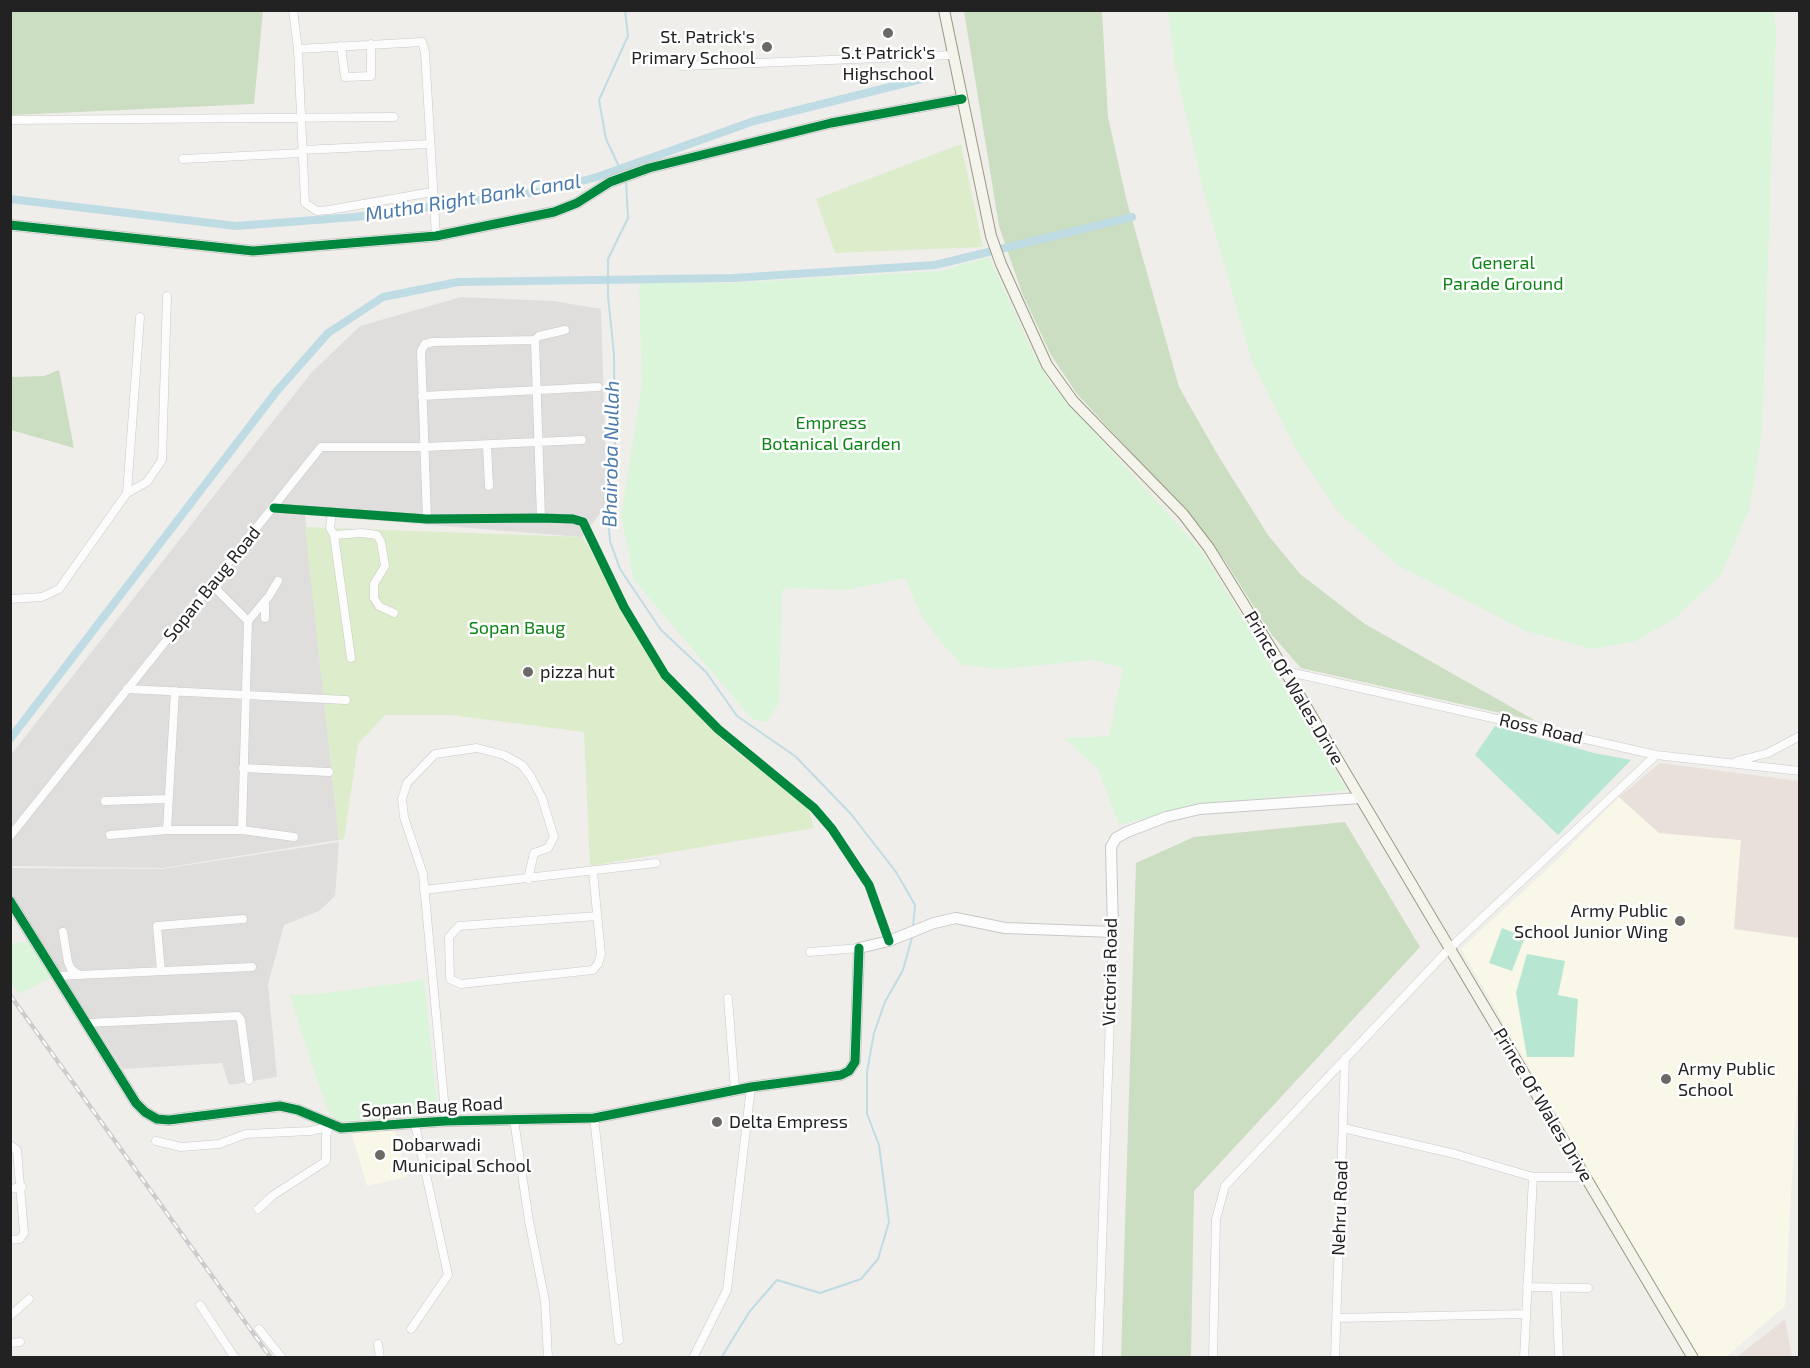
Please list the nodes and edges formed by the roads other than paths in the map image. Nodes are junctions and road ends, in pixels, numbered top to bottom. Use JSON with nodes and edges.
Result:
{"nodes":[{"id":1,"x":293,"y":10,"type":"edge"},
{"id":2,"x":944,"y":10,"type":"edge"},
{"id":3,"x":371,"y":44,"type":"junction"},
{"id":4,"x":341,"y":46,"type":"junction"},
{"id":5,"x":298,"y":49,"type":"junction"},
{"id":6,"x":953,"y":55,"type":"junction"},
{"id":7,"x":683,"y":66,"type":"dead end"},
{"id":8,"x":962,"y":99,"type":"junction"},
{"id":9,"x":394,"y":117,"type":"dead end"},
{"id":10,"x":302,"y":118,"type":"junction"},
{"id":11,"x":10,"y":120,"type":"edge"},
{"id":12,"x":429,"y":144,"type":"junction"},
{"id":13,"x":302,"y":152,"type":"junction"},
{"id":14,"x":183,"y":159,"type":"dead end"},
{"id":15,"x":432,"y":195,"type":"junction"},
{"id":16,"x":10,"y":225,"type":"edge"},
{"id":17,"x":435,"y":231,"type":"junction"},
{"id":18,"x":167,"y":296,"type":"dead end"},
{"id":19,"x":140,"y":317,"type":"dead end"},
{"id":20,"x":565,"y":330,"type":"dead end"},
{"id":21,"x":535,"y":340,"type":"junction"},
{"id":22,"x":598,"y":387,"type":"dead end"},
{"id":23,"x":538,"y":390,"type":"junction"},
{"id":24,"x":422,"y":396,"type":"junction"},
{"id":25,"x":582,"y":440,"type":"dead end"},
{"id":26,"x":540,"y":443,"type":"junction"},
{"id":27,"x":487,"y":445,"type":"junction"},
{"id":28,"x":425,"y":447,"type":"junction"},
{"id":29,"x":489,"y":486,"type":"dead end"},
{"id":30,"x":127,"y":493,"type":"junction"},
{"id":31,"x":274,"y":508,"type":"junction"},
{"id":32,"x":332,"y":512,"type":"junction"},
{"id":33,"x":542,"y":518,"type":"junction"},
{"id":34,"x":427,"y":519,"type":"junction"},
{"id":35,"x":334,"y":535,"type":"junction"},
{"id":36,"x":278,"y":581,"type":"dead end"},
{"id":37,"x":211,"y":584,"type":"junction"},
{"id":38,"x":10,"y":599,"type":"edge"},
{"id":39,"x":265,"y":601,"type":"junction"},
{"id":40,"x":393,"y":613,"type":"dead end"},
{"id":41,"x":265,"y":618,"type":"dead end"},
{"id":42,"x":248,"y":621,"type":"junction"},
{"id":43,"x":351,"y":658,"type":"dead end"},
{"id":44,"x":1286,"y":671,"type":"junction"},
{"id":45,"x":127,"y":689,"type":"junction"},
{"id":46,"x":175,"y":691,"type":"junction"},
{"id":47,"x":247,"y":695,"type":"junction"},
{"id":48,"x":346,"y":700,"type":"dead end"},
{"id":49,"x":1800,"y":736,"type":"edge"},
{"id":50,"x":1656,"y":755,"type":"junction"},
{"id":51,"x":1731,"y":763,"type":"junction"},
{"id":52,"x":243,"y":768,"type":"junction"},
{"id":53,"x":329,"y":771,"type":"dead end"},
{"id":54,"x":1800,"y":771,"type":"edge"},
{"id":55,"x":1360,"y":798,"type":"junction"},
{"id":56,"x":167,"y":799,"type":"junction"},
{"id":57,"x":105,"y":801,"type":"dead end"},
{"id":58,"x":167,"y":830,"type":"junction"},
{"id":59,"x":242,"y":830,"type":"junction"},
{"id":60,"x":110,"y":835,"type":"dead end"},
{"id":61,"x":10,"y":836,"type":"edge"},
{"id":62,"x":294,"y":837,"type":"dead end"},
{"id":63,"x":656,"y":863,"type":"dead end"},
{"id":64,"x":593,"y":872,"type":"junction"},
{"id":65,"x":528,"y":879,"type":"junction"},
{"id":66,"x":424,"y":890,"type":"junction"},
{"id":67,"x":10,"y":901,"type":"edge"},
{"id":68,"x":597,"y":916,"type":"junction"},
{"id":69,"x":243,"y":919,"type":"dead end"},
{"id":70,"x":63,"y":932,"type":"dead end"},
{"id":71,"x":1113,"y":932,"type":"junction"},
{"id":72,"x":894,"y":939,"type":"junction"},
{"id":73,"x":859,"y":948,"type":"junction"},
{"id":74,"x":1450,"y":948,"type":"junction"},
{"id":75,"x":810,"y":952,"type":"dead end"},
{"id":76,"x":448,"y":959,"type":"junction"},
{"id":77,"x":432,"y":960,"type":"junction"},
{"id":78,"x":252,"y":967,"type":"dead end"},
{"id":79,"x":161,"y":971,"type":"junction"},
{"id":80,"x":78,"y":974,"type":"junction"},
{"id":81,"x":56,"y":976,"type":"junction"},
{"id":82,"x":728,"y":998,"type":"dead end"},
{"id":83,"x":87,"y":1023,"type":"junction"},
{"id":84,"x":1345,"y":1058,"type":"junction"},
{"id":85,"x":249,"y":1080,"type":"dead end"},
{"id":86,"x":751,"y":1087,"type":"junction"},
{"id":87,"x":735,"y":1090,"type":"junction"},
{"id":88,"x":594,"y":1118,"type":"junction"},
{"id":89,"x":514,"y":1120,"type":"junction"},
{"id":90,"x":446,"y":1121,"type":"junction"},
{"id":91,"x":416,"y":1124,"type":"junction"},
{"id":92,"x":331,"y":1127,"type":"junction"},
{"id":93,"x":1343,"y":1128,"type":"junction"},
{"id":94,"x":156,"y":1141,"type":"dead end"},
{"id":95,"x":10,"y":1145,"type":"edge"},
{"id":96,"x":1533,"y":1177,"type":"junction"},
{"id":97,"x":1586,"y":1177,"type":"junction"},
{"id":98,"x":22,"y":1187,"type":"junction"},
{"id":99,"x":10,"y":1189,"type":"edge"},
{"id":100,"x":258,"y":1209,"type":"dead end"},
{"id":101,"x":10,"y":1240,"type":"edge"},
{"id":102,"x":1527,"y":1287,"type":"junction"},
{"id":103,"x":1588,"y":1288,"type":"dead end"},
{"id":104,"x":1556,"y":1289,"type":"junction"},
{"id":105,"x":29,"y":1299,"type":"dead end"},
{"id":106,"x":200,"y":1305,"type":"dead end"},
{"id":107,"x":1526,"y":1314,"type":"junction"},
{"id":108,"x":10,"y":1316,"type":"edge"},
{"id":109,"x":1337,"y":1317,"type":"junction"},
{"id":110,"x":259,"y":1329,"type":"dead end"},
{"id":111,"x":411,"y":1329,"type":"dead end"},
{"id":112,"x":619,"y":1340,"type":"dead end"},
{"id":113,"x":20,"y":1342,"type":"dead end"},
{"id":114,"x":10,"y":1343,"type":"edge"},
{"id":115,"x":378,"y":1344,"type":"dead end"},
{"id":116,"x":235,"y":1358,"type":"edge"},
{"id":117,"x":282,"y":1358,"type":"edge"},
{"id":118,"x":380,"y":1358,"type":"edge"},
{"id":119,"x":548,"y":1358,"type":"edge"},
{"id":120,"x":693,"y":1358,"type":"edge"},
{"id":121,"x":1098,"y":1358,"type":"edge"},
{"id":122,"x":1213,"y":1358,"type":"edge"},
{"id":123,"x":1335,"y":1358,"type":"edge"},
{"id":124,"x":1524,"y":1358,"type":"edge"},
{"id":125,"x":1559,"y":1358,"type":"edge"},
{"id":126,"x":1694,"y":1358,"type":"edge"}],
"edges":[{"from":1,"to":5,"type":"street"},
{"from":2,"to":6,"type":"main road","name":"Prince Of Wales Drive"},
{"from":3,"to":4,"type":"street"},
{"from":3,"to":4,"type":"street"},
{"from":3,"to":12,"type":"street"},
{"from":4,"to":5,"type":"street"},
{"from":5,"to":10,"type":"street"},
{"from":6,"to":7,"type":"street"},
{"from":6,"to":8,"type":"main road","name":"Prince Of Wales Drive"},
{"from":8,"to":17,"type":"street"},
{"from":8,"to":44,"type":"main road","name":"Prince Of Wales Drive"},
{"from":9,"to":10,"type":"street"},
{"from":10,"to":11,"type":"street"},
{"from":10,"to":13,"type":"street"},
{"from":12,"to":13,"type":"street"},
{"from":12,"to":15,"type":"street"},
{"from":13,"to":14,"type":"street"},
{"from":13,"to":15,"type":"street"},
{"from":15,"to":17,"type":"street"},
{"from":16,"to":17,"type":"street"},
{"from":18,"to":30,"type":"street"},
{"from":19,"to":30,"type":"street"},
{"from":20,"to":21,"type":"street"},
{"from":21,"to":23,"type":"street"},
{"from":21,"to":24,"type":"street"},
{"from":22,"to":23,"type":"street"},
{"from":23,"to":24,"type":"street"},
{"from":23,"to":26,"type":"street"},
{"from":24,"to":28,"type":"street"},
{"from":25,"to":26,"type":"street","name":"Sopan Baug Road"},
{"from":26,"to":27,"type":"street","name":"Sopan Baug Road"},
{"from":26,"to":33,"type":"street"},
{"from":27,"to":28,"type":"street","name":"Sopan Baug Road"},
{"from":27,"to":29,"type":"street"},
{"from":28,"to":31,"type":"street","name":"Sopan Baug Road"},
{"from":28,"to":34,"type":"street"},
{"from":30,"to":38,"type":"street"},
{"from":31,"to":32,"type":"street"},
{"from":31,"to":37,"type":"street","name":"Sopan Baug Road"},
{"from":32,"to":34,"type":"street"},
{"from":32,"to":35,"type":"street"},
{"from":33,"to":34,"type":"street"},
{"from":33,"to":72,"type":"street"},
{"from":35,"to":40,"type":"street"},
{"from":35,"to":43,"type":"street"},
{"from":36,"to":39,"type":"street"},
{"from":37,"to":42,"type":"street"},
{"from":37,"to":45,"type":"street","name":"Sopan Baug Road"},
{"from":39,"to":41,"type":"street"},
{"from":39,"to":42,"type":"street"},
{"from":42,"to":47,"type":"street"},
{"from":44,"to":50,"type":"street","name":"Ross Road"},
{"from":44,"to":55,"type":"main road","name":"Prince Of Wales Drive"},
{"from":45,"to":46,"type":"street"},
{"from":45,"to":61,"type":"street","name":"Sopan Baug Road"},
{"from":46,"to":47,"type":"street"},
{"from":46,"to":56,"type":"street"},
{"from":47,"to":48,"type":"street"},
{"from":47,"to":52,"type":"street"},
{"from":49,"to":51,"type":"street"},
{"from":50,"to":51,"type":"street","name":"Ross Road"},
{"from":50,"to":74,"type":"street"},
{"from":51,"to":54,"type":"street","name":"Ross Road"},
{"from":52,"to":53,"type":"street"},
{"from":52,"to":59,"type":"street"},
{"from":55,"to":71,"type":"street","name":"Victoria Road"},
{"from":55,"to":74,"type":"main road","name":"Prince Of Wales Drive"},
{"from":56,"to":57,"type":"street"},
{"from":56,"to":58,"type":"street"},
{"from":58,"to":59,"type":"street"},
{"from":58,"to":60,"type":"street"},
{"from":59,"to":62,"type":"street"},
{"from":63,"to":64,"type":"street"},
{"from":64,"to":65,"type":"street"},
{"from":64,"to":68,"type":"street"},
{"from":65,"to":66,"type":"street"},
{"from":65,"to":66,"type":"street"},
{"from":66,"to":77,"type":"street"},
{"from":67,"to":81,"type":"street","name":"Sopan Baug Road"},
{"from":68,"to":76,"type":"street"},
{"from":68,"to":76,"type":"street"},
{"from":69,"to":79,"type":"street"},
{"from":70,"to":80,"type":"street"},
{"from":71,"to":72,"type":"street"},
{"from":71,"to":121,"type":"street","name":"Victoria Road"},
{"from":72,"to":73,"type":"street"},
{"from":73,"to":75,"type":"street"},
{"from":73,"to":86,"type":"street","name":"Sopan Baug Road"},
{"from":74,"to":84,"type":"street"},
{"from":74,"to":97,"type":"main road","name":"Prince Of Wales Drive"},
{"from":76,"to":77,"type":"street"},
{"from":77,"to":90,"type":"street"},
{"from":78,"to":79,"type":"street"},
{"from":79,"to":80,"type":"street"},
{"from":80,"to":81,"type":"street"},
{"from":81,"to":83,"type":"street","name":"Sopan Baug Road"},
{"from":82,"to":87,"type":"street"},
{"from":83,"to":85,"type":"street"},
{"from":83,"to":92,"type":"street","name":"Sopan Baug Road"},
{"from":84,"to":93,"type":"street","name":"Nehru Road"},
{"from":84,"to":122,"type":"street"},
{"from":86,"to":87,"type":"street","name":"Sopan Baug Road"},
{"from":86,"to":120,"type":"street"},
{"from":87,"to":88,"type":"street","name":"Sopan Baug Road"},
{"from":88,"to":89,"type":"street","name":"Sopan Baug Road"},
{"from":88,"to":112,"type":"street"},
{"from":89,"to":90,"type":"street","name":"Sopan Baug Road"},
{"from":89,"to":119,"type":"street"},
{"from":90,"to":91,"type":"street","name":"Sopan Baug Road"},
{"from":91,"to":92,"type":"street","name":"Sopan Baug Road"},
{"from":91,"to":111,"type":"street"},
{"from":92,"to":94,"type":"street"},
{"from":92,"to":100,"type":"street"},
{"from":93,"to":96,"type":"street"},
{"from":93,"to":109,"type":"street","name":"Nehru Road"},
{"from":95,"to":98,"type":"street"},
{"from":96,"to":97,"type":"street"},
{"from":96,"to":102,"type":"street"},
{"from":97,"to":126,"type":"main road","name":"Prince Of Wales Drive"},
{"from":98,"to":99,"type":"street"},
{"from":98,"to":101,"type":"street"},
{"from":102,"to":104,"type":"street"},
{"from":102,"to":107,"type":"street"},
{"from":103,"to":104,"type":"street"},
{"from":104,"to":125,"type":"street"},
{"from":105,"to":108,"type":"street"},
{"from":106,"to":116,"type":"street"},
{"from":107,"to":109,"type":"street"},
{"from":107,"to":124,"type":"street"},
{"from":109,"to":123,"type":"street","name":"Nehru Road"},
{"from":110,"to":117,"type":"street"},
{"from":113,"to":114,"type":"street"},
{"from":115,"to":118,"type":"street"}]}
